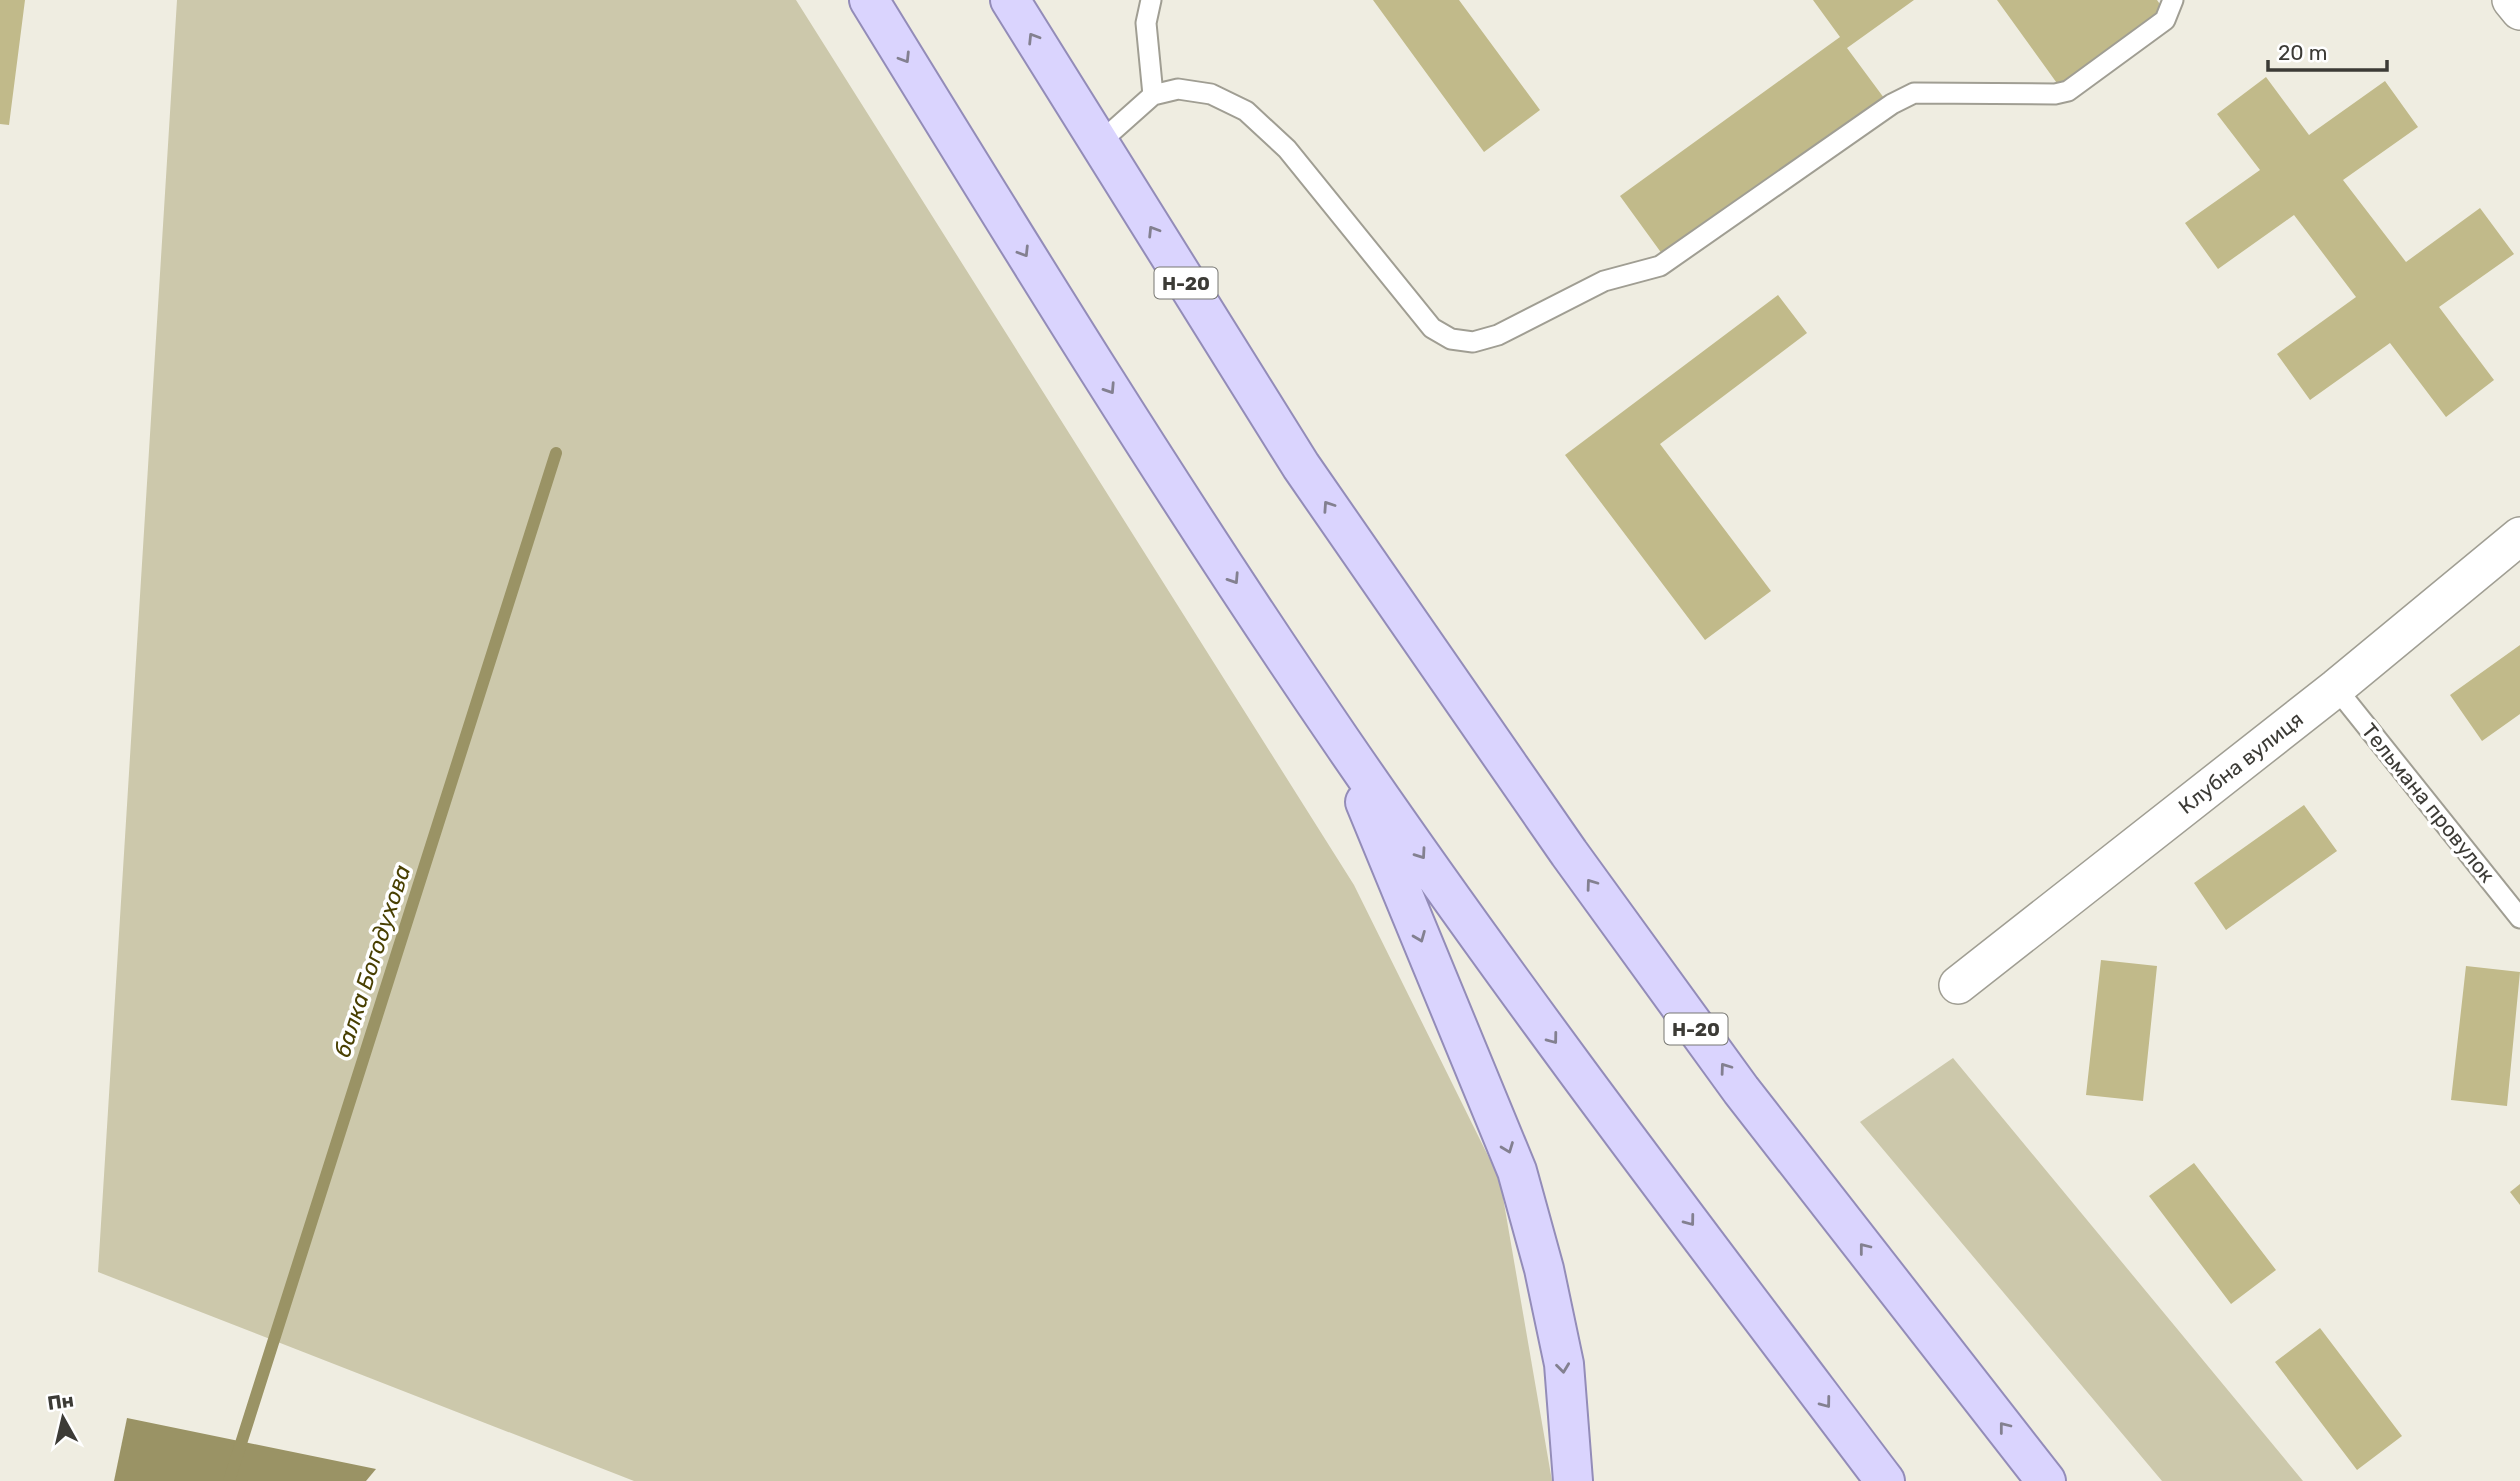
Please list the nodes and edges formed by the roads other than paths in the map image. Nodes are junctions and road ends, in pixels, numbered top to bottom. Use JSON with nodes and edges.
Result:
{"nodes":[{"id":1,"x":869,"y":0,"type":"edge"},
{"id":2,"x":1010,"y":0,"type":"edge"},
{"id":3,"x":1151,"y":0,"type":"edge"},
{"id":4,"x":2173,"y":0,"type":"edge"},
{"id":5,"x":2511,"y":0,"type":"edge"},
{"id":6,"x":2520,"y":11,"type":"edge"},
{"id":7,"x":1153,"y":95,"type":"junction"},
{"id":8,"x":1098,"y":144,"type":"junction"},
{"id":9,"x":2520,"y":536,"type":"edge"},
{"id":10,"x":2336,"y":688,"type":"junction"},
{"id":11,"x":1339,"y":738,"type":"junction"},
{"id":12,"x":2520,"y":918,"type":"edge"},
{"id":13,"x":1958,"y":985,"type":"dead end"},
{"id":14,"x":1573,"y":1481,"type":"edge"},
{"id":15,"x":1885,"y":1481,"type":"edge"},
{"id":16,"x":2046,"y":1481,"type":"edge"}],
"edges":[{"from":1,"to":11,"type":"main road","one_way":true},
{"from":8,"to":2,"type":"main road","number":"Н-20","one_way":true},
{"from":3,"to":7,"type":"lane"},
{"from":4,"to":7,"type":"lane"},
{"from":5,"to":6,"type":"street"},
{"from":7,"to":8,"type":"lane"},
{"from":16,"to":8,"type":"main road","number":"Н-20","one_way":true},
{"from":9,"to":10,"type":"street","name":"Клубна вулиця"},
{"from":10,"to":12,"type":"lane","name":"Тельмана провулок"},
{"from":10,"to":13,"type":"street","name":"Клубна вулиця"},
{"from":11,"to":14,"type":"main road","one_way":true},
{"from":11,"to":15,"type":"main road","one_way":true}]}
